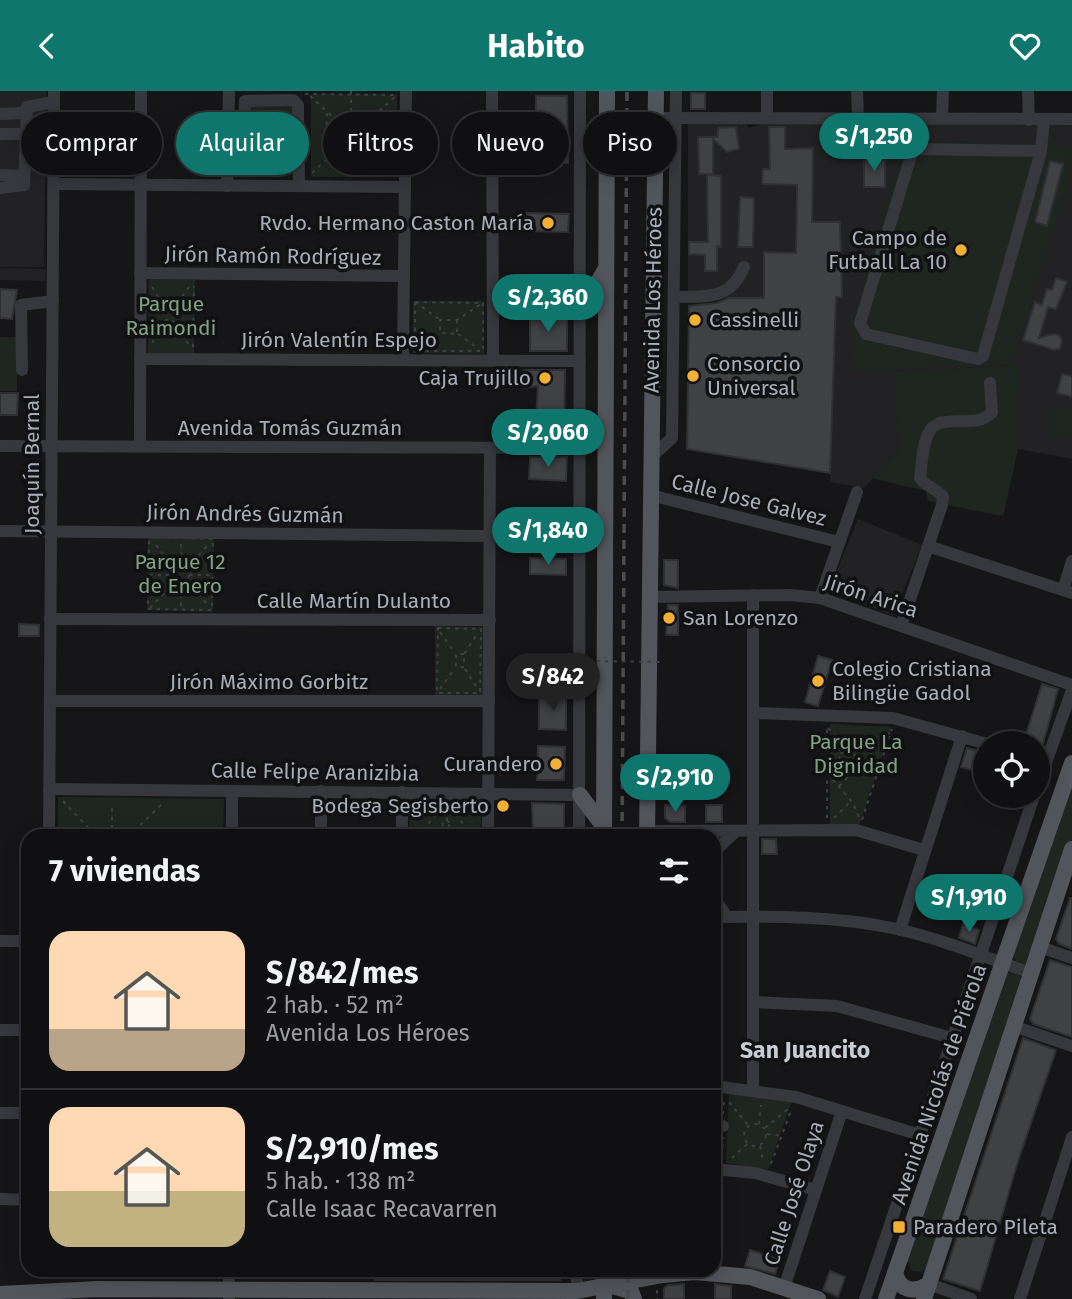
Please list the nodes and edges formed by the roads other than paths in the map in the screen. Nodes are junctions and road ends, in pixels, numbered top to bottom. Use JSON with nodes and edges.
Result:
{"nodes":[{"id":1,"x":141,"y":91,"type":"edge"},
{"id":2,"x":229,"y":91,"type":"edge"},
{"id":3,"x":492,"y":91,"type":"edge"},
{"id":4,"x":580,"y":91,"type":"edge"},
{"id":5,"x":607,"y":91,"type":"edge"},
{"id":6,"x":656,"y":91,"type":"edge"},
{"id":7,"x":676,"y":91,"type":"edge"},
{"id":8,"x":767,"y":91,"type":"edge"},
{"id":9,"x":857,"y":91,"type":"edge"},
{"id":10,"x":943,"y":91,"type":"edge"},
{"id":11,"x":1028,"y":91,"type":"edge"},
{"id":12,"x":401,"y":93,"type":"edge"},
{"id":13,"x":54,"y":97,"type":"edge"},
{"id":14,"x":26,"y":112,"type":"edge"},
{"id":15,"x":245,"y":112,"type":"edge"},
{"id":16,"x":298,"y":112,"type":"edge"},
{"id":17,"x":656,"y":112,"type":"edge"},
{"id":18,"x":676,"y":112,"type":"edge"},
{"id":19,"x":21,"y":113,"type":"edge"},
{"id":20,"x":0,"y":114,"type":"edge"},
{"id":21,"x":767,"y":117,"type":"junction"},
{"id":22,"x":677,"y":118,"type":"edge"},
{"id":23,"x":858,"y":118,"type":"junction"},
{"id":24,"x":942,"y":118,"type":"junction"},
{"id":25,"x":1044,"y":119,"type":"junction"},
{"id":26,"x":1072,"y":119,"type":"edge"},
{"id":27,"x":1029,"y":120,"type":"junction"},
{"id":28,"x":0,"y":134,"type":"edge"},
{"id":29,"x":21,"y":134,"type":"edge"},
{"id":30,"x":1041,"y":151,"type":"junction"},
{"id":31,"x":0,"y":175,"type":"edge"},
{"id":32,"x":299,"y":175,"type":"edge"},
{"id":33,"x":655,"y":175,"type":"edge"},
{"id":34,"x":675,"y":175,"type":"edge"},
{"id":35,"x":24,"y":176,"type":"joint"},
{"id":36,"x":401,"y":182,"type":"junction"},
{"id":37,"x":54,"y":184,"type":"junction"},
{"id":38,"x":141,"y":185,"type":"junction"},
{"id":39,"x":227,"y":186,"type":"junction"},
{"id":40,"x":299,"y":186,"type":"junction"},
{"id":41,"x":0,"y":188,"type":"edge"},
{"id":42,"x":744,"y":267,"type":"dead end"},
{"id":43,"x":606,"y":268,"type":"junction"},
{"id":44,"x":140,"y":274,"type":"junction"},
{"id":45,"x":404,"y":276,"type":"junction"},
{"id":46,"x":674,"y":297,"type":"junction"},
{"id":47,"x":53,"y":301,"type":"junction"},
{"id":48,"x":580,"y":312,"type":"junction"},
{"id":49,"x":488,"y":356,"type":"junction"},
{"id":50,"x":140,"y":359,"type":"junction"},
{"id":51,"x":403,"y":360,"type":"junction"},
{"id":52,"x":580,"y":361,"type":"junction"},
{"id":53,"x":22,"y":370,"type":"dead end"},
{"id":54,"x":990,"y":383,"type":"dead end"},
{"id":55,"x":0,"y":446,"type":"edge"},
{"id":56,"x":52,"y":446,"type":"junction"},
{"id":57,"x":140,"y":446,"type":"junction"},
{"id":58,"x":490,"y":448,"type":"junction"},
{"id":59,"x":580,"y":448,"type":"junction"},
{"id":60,"x":651,"y":457,"type":"junction"},
{"id":61,"x":857,"y":492,"type":"dead end"},
{"id":62,"x":650,"y":495,"type":"junction"},
{"id":63,"x":0,"y":531,"type":"edge"},
{"id":64,"x":51,"y":532,"type":"junction"},
{"id":65,"x":490,"y":536,"type":"junction"},
{"id":66,"x":839,"y":542,"type":"junction"},
{"id":67,"x":928,"y":546,"type":"junction"},
{"id":68,"x":1072,"y":561,"type":"edge"},
{"id":69,"x":1067,"y":591,"type":"edge"},
{"id":70,"x":752,"y":595,"type":"junction"},
{"id":71,"x":649,"y":597,"type":"junction"},
{"id":72,"x":820,"y":598,"type":"junction"},
{"id":73,"x":50,"y":619,"type":"junction"},
{"id":74,"x":489,"y":620,"type":"junction"},
{"id":75,"x":901,"y":625,"type":"junction"},
{"id":76,"x":1072,"y":688,"type":"edge"},
{"id":77,"x":485,"y":697,"type":"junction"},
{"id":78,"x":50,"y":701,"type":"junction"},
{"id":79,"x":753,"y":713,"type":"junction"},
{"id":80,"x":962,"y":736,"type":"junction"},
{"id":81,"x":973,"y":740,"type":"edge"},
{"id":82,"x":1050,"y":742,"type":"edge"},
{"id":83,"x":1072,"y":763,"type":"edge"},
{"id":84,"x":49,"y":789,"type":"junction"},
{"id":85,"x":232,"y":790,"type":"junction"},
{"id":86,"x":321,"y":791,"type":"junction"},
{"id":87,"x":402,"y":792,"type":"junction"},
{"id":88,"x":489,"y":793,"type":"junction"},
{"id":89,"x":580,"y":795,"type":"junction"},
{"id":90,"x":1030,"y":808,"type":"edge"},
{"id":91,"x":49,"y":829,"type":"edge"},
{"id":92,"x":232,"y":829,"type":"edge"},
{"id":93,"x":321,"y":829,"type":"edge"},
{"id":94,"x":402,"y":829,"type":"edge"},
{"id":95,"x":488,"y":829,"type":"edge"},
{"id":96,"x":579,"y":829,"type":"edge"},
{"id":97,"x":602,"y":829,"type":"edge"},
{"id":98,"x":604,"y":829,"type":"edge"},
{"id":99,"x":647,"y":829,"type":"edge"},
{"id":100,"x":736,"y":831,"type":"junction"},
{"id":101,"x":752,"y":831,"type":"junction"},
{"id":102,"x":721,"y":832,"type":"edge"},
{"id":103,"x":721,"y":845,"type":"edge"},
{"id":104,"x":1072,"y":849,"type":"edge"},
{"id":105,"x":924,"y":850,"type":"junction"},
{"id":106,"x":721,"y":917,"type":"edge"},
{"id":107,"x":752,"y":917,"type":"junction"},
{"id":108,"x":900,"y":930,"type":"junction"},
{"id":109,"x":0,"y":941,"type":"edge"},
{"id":110,"x":21,"y":941,"type":"edge"},
{"id":111,"x":1040,"y":947,"type":"junction"},
{"id":112,"x":979,"y":955,"type":"junction"},
{"id":113,"x":1072,"y":958,"type":"edge"},
{"id":114,"x":1004,"y":964,"type":"junction"},
{"id":115,"x":1031,"y":973,"type":"junction"},
{"id":116,"x":753,"y":1002,"type":"junction"},
{"id":117,"x":1013,"y":1025,"type":"junction"},
{"id":118,"x":0,"y":1030,"type":"edge"},
{"id":119,"x":21,"y":1030,"type":"edge"},
{"id":120,"x":952,"y":1038,"type":"junction"},
{"id":121,"x":1072,"y":1045,"type":"edge"},
{"id":122,"x":721,"y":1087,"type":"edge"},
{"id":123,"x":757,"y":1090,"type":"junction"},
{"id":124,"x":842,"y":1111,"type":"junction"},
{"id":125,"x":0,"y":1113,"type":"edge"},
{"id":126,"x":21,"y":1113,"type":"edge"},
{"id":127,"x":920,"y":1135,"type":"junction"},
{"id":128,"x":1072,"y":1137,"type":"edge"},
{"id":129,"x":721,"y":1169,"type":"edge"},
{"id":130,"x":816,"y":1190,"type":"junction"},
{"id":131,"x":0,"y":1199,"type":"edge"},
{"id":132,"x":21,"y":1200,"type":"edge"},
{"id":133,"x":895,"y":1273,"type":"junction"},
{"id":134,"x":721,"y":1274,"type":"edge"},
{"id":135,"x":577,"y":1277,"type":"edge"},
{"id":136,"x":635,"y":1277,"type":"edge"},
{"id":137,"x":644,"y":1277,"type":"edge"},
{"id":138,"x":602,"y":1288,"type":"edge"},
{"id":139,"x":784,"y":1288,"type":"junction"},
{"id":140,"x":577,"y":1291,"type":"junction"},
{"id":141,"x":927,"y":1291,"type":"edge"},
{"id":142,"x":0,"y":1294,"type":"edge"},
{"id":143,"x":229,"y":1294,"type":"edge"},
{"id":144,"x":332,"y":1295,"type":"edge"},
{"id":145,"x":494,"y":1295,"type":"edge"},
{"id":146,"x":634,"y":1299,"type":"edge"},
{"id":147,"x":644,"y":1299,"type":"edge"},
{"id":148,"x":818,"y":1299,"type":"edge"},
{"id":149,"x":865,"y":1299,"type":"edge"},
{"id":150,"x":886,"y":1299,"type":"edge"},
{"id":151,"x":971,"y":1299,"type":"edge"},
{"id":152,"x":1020,"y":1299,"type":"edge"}],
"edges":[{"from":1,"to":38,"type":"street"},
{"from":2,"to":39,"type":"street"},
{"from":3,"to":49,"type":"street"},
{"from":4,"to":48,"type":"street"},
{"from":5,"to":43,"type":"main road"},
{"from":6,"to":17,"type":"main road","name":"Avenida Los Héroes"},
{"from":7,"to":18,"type":"street","name":"Avenida Los Héroes"},
{"from":8,"to":21,"type":"street"},
{"from":9,"to":23,"type":"street"},
{"from":10,"to":24,"type":"street"},
{"from":11,"to":27,"type":"street"},
{"from":12,"to":36,"type":"street"},
{"from":13,"to":14,"type":"street"},
{"from":13,"to":37,"type":"street","name":"Joaquín Bernal"},
{"from":15,"to":16,"type":"street"},
{"from":19,"to":20,"type":"street"},
{"from":21,"to":22,"type":"street"},
{"from":21,"to":23,"type":"street"},
{"from":23,"to":24,"type":"street"},
{"from":24,"to":27,"type":"street"},
{"from":25,"to":26,"type":"street"},
{"from":25,"to":27,"type":"street"},
{"from":25,"to":30,"type":"street"},
{"from":28,"to":29,"type":"street"},
{"from":30,"to":30,"type":"street"},
{"from":31,"to":35,"type":"street"},
{"from":32,"to":40,"type":"street"},
{"from":33,"to":60,"type":"main road","name":"Avenida Los Héroes"},
{"from":34,"to":46,"type":"street","name":"Avenida Los Héroes"},
{"from":35,"to":41,"type":"street"},
{"from":36,"to":40,"type":"street"},
{"from":36,"to":45,"type":"street"},
{"from":37,"to":38,"type":"street"},
{"from":37,"to":47,"type":"street","name":"Joaquín Bernal"},
{"from":38,"to":39,"type":"street"},
{"from":38,"to":44,"type":"street"},
{"from":39,"to":40,"type":"street"},
{"from":42,"to":46,"type":"street"},
{"from":43,"to":48,"type":"main road"},
{"from":43,"to":98,"type":"main road"},
{"from":44,"to":45,"type":"street","name":"Jirón Ramón Rodríguez"},
{"from":44,"to":50,"type":"street"},
{"from":45,"to":51,"type":"street"},
{"from":46,"to":60,"type":"street","name":"Avenida Los Héroes"},
{"from":47,"to":53,"type":"street"},
{"from":47,"to":56,"type":"street","name":"Joaquín Bernal"},
{"from":48,"to":52,"type":"street"},
{"from":49,"to":51,"type":"street","name":"Jirón Valentín Espejo"},
{"from":49,"to":52,"type":"street","name":"Jirón Valentín Espejo"},
{"from":50,"to":51,"type":"street","name":"Jirón Valentín Espejo"},
{"from":50,"to":57,"type":"street"},
{"from":52,"to":59,"type":"street"},
{"from":54,"to":67,"type":"street"},
{"from":55,"to":56,"type":"street","name":"Avenida Tomás Guzmán"},
{"from":56,"to":57,"type":"street","name":"Avenida Tomás Guzmán"},
{"from":56,"to":64,"type":"street","name":"Joaquín Bernal"},
{"from":57,"to":58,"type":"street","name":"Avenida Tomás Guzmán"},
{"from":58,"to":59,"type":"street","name":"Avenida Tomás Guzmán"},
{"from":58,"to":65,"type":"street"},
{"from":59,"to":89,"type":"street"},
{"from":60,"to":62,"type":"main road","name":"Avenida Los Héroes"},
{"from":61,"to":66,"type":"street"},
{"from":62,"to":66,"type":"street","name":"Calle Jose Galvez"},
{"from":62,"to":71,"type":"main road","name":"Avenida Los Héroes"},
{"from":63,"to":64,"type":"street","name":"Jirón Andrés Guzmán"},
{"from":64,"to":65,"type":"street","name":"Jirón Andrés Guzmán"},
{"from":64,"to":73,"type":"street","name":"Joaquín Bernal"},
{"from":65,"to":74,"type":"street"},
{"from":66,"to":72,"type":"street"},
{"from":67,"to":69,"type":"street"},
{"from":67,"to":75,"type":"street"},
{"from":68,"to":69,"type":"street"},
{"from":70,"to":71,"type":"street","name":"Jirón Arica"},
{"from":70,"to":72,"type":"street","name":"Jirón Arica"},
{"from":70,"to":79,"type":"street"},
{"from":71,"to":99,"type":"main road","name":"Avenida Los Héroes"},
{"from":72,"to":75,"type":"street","name":"Jirón Arica"},
{"from":73,"to":74,"type":"street","name":"Calle Martín Dulanto"},
{"from":73,"to":78,"type":"street","name":"Joaquín Bernal"},
{"from":74,"to":77,"type":"street"},
{"from":75,"to":76,"type":"street","name":"Jirón Arica"},
{"from":76,"to":82,"type":"street"},
{"from":77,"to":78,"type":"street","name":"Jirón Máximo Gorbitz"},
{"from":77,"to":88,"type":"street"},
{"from":78,"to":84,"type":"street","name":"Joaquín Bernal"},
{"from":79,"to":80,"type":"street"},
{"from":79,"to":101,"type":"street"},
{"from":80,"to":81,"type":"street"},
{"from":80,"to":105,"type":"street"},
{"from":83,"to":114,"type":"main road","name":"Avenida Nicolás de Piérola"},
{"from":84,"to":85,"type":"street","name":"Calle Felipe Aranizibia"},
{"from":84,"to":91,"type":"street","name":"Joaquín Bernal"},
{"from":85,"to":86,"type":"street","name":"Calle Felipe Aranizibia"},
{"from":85,"to":92,"type":"street"},
{"from":86,"to":87,"type":"street","name":"Calle Felipe Aranizibia"},
{"from":86,"to":93,"type":"street"},
{"from":87,"to":88,"type":"street","name":"Calle Felipe Aranizibia"},
{"from":87,"to":94,"type":"street"},
{"from":88,"to":89,"type":"street","name":"Calle Felipe Aranizibia"},
{"from":88,"to":95,"type":"street"},
{"from":89,"to":96,"type":"street"},
{"from":89,"to":97,"type":"main road"},
{"from":90,"to":112,"type":"street","name":"Avenida Nicolás de Piérola"},
{"from":100,"to":101,"type":"street"},
{"from":100,"to":102,"type":"street"},
{"from":100,"to":103,"type":"street"},
{"from":101,"to":105,"type":"street"},
{"from":101,"to":107,"type":"street"},
{"from":104,"to":111,"type":"main road"},
{"from":105,"to":108,"type":"street"},
{"from":106,"to":107,"type":"street"},
{"from":107,"to":108,"type":"street"},
{"from":107,"to":116,"type":"street"},
{"from":108,"to":112,"type":"street"},
{"from":109,"to":110,"type":"street"},
{"from":111,"to":113,"type":"street"},
{"from":111,"to":115,"type":"main road"},
{"from":112,"to":114,"type":"street"},
{"from":112,"to":120,"type":"street","name":"Avenida Nicolás de Piérola"},
{"from":114,"to":115,"type":"street"},
{"from":114,"to":133,"type":"main road","name":"Avenida Nicolás de Piérola"},
{"from":115,"to":117,"type":"main road"},
{"from":116,"to":120,"type":"street"},
{"from":116,"to":123,"type":"street"},
{"from":117,"to":121,"type":"street"},
{"from":117,"to":141,"type":"main road"},
{"from":118,"to":119,"type":"street"},
{"from":120,"to":127,"type":"street","name":"Avenida Nicolás de Piérola"},
{"from":122,"to":123,"type":"street"},
{"from":123,"to":124,"type":"street"},
{"from":124,"to":127,"type":"street"},
{"from":124,"to":130,"type":"street","name":"Calle José Olaya"},
{"from":125,"to":126,"type":"street"},
{"from":127,"to":149,"type":"street","name":"Avenida Nicolás de Piérola"},
{"from":128,"to":152,"type":"street"},
{"from":129,"to":130,"type":"street"},
{"from":130,"to":139,"type":"street","name":"Calle José Olaya"},
{"from":131,"to":132,"type":"street"},
{"from":133,"to":141,"type":"main road"},
{"from":133,"to":150,"type":"main road","name":"Avenida Nicolás de Piérola"},
{"from":134,"to":139,"type":"main road"},
{"from":135,"to":140,"type":"street"},
{"from":136,"to":138,"type":"main road"},
{"from":137,"to":147,"type":"main road"},
{"from":138,"to":140,"type":"main road"},
{"from":138,"to":146,"type":"main road"},
{"from":139,"to":148,"type":"main road"},
{"from":140,"to":145,"type":"main road"},
{"from":141,"to":151,"type":"street"},
{"from":142,"to":143,"type":"main road"},
{"from":143,"to":144,"type":"main road"},
{"from":144,"to":145,"type":"main road"}]}
